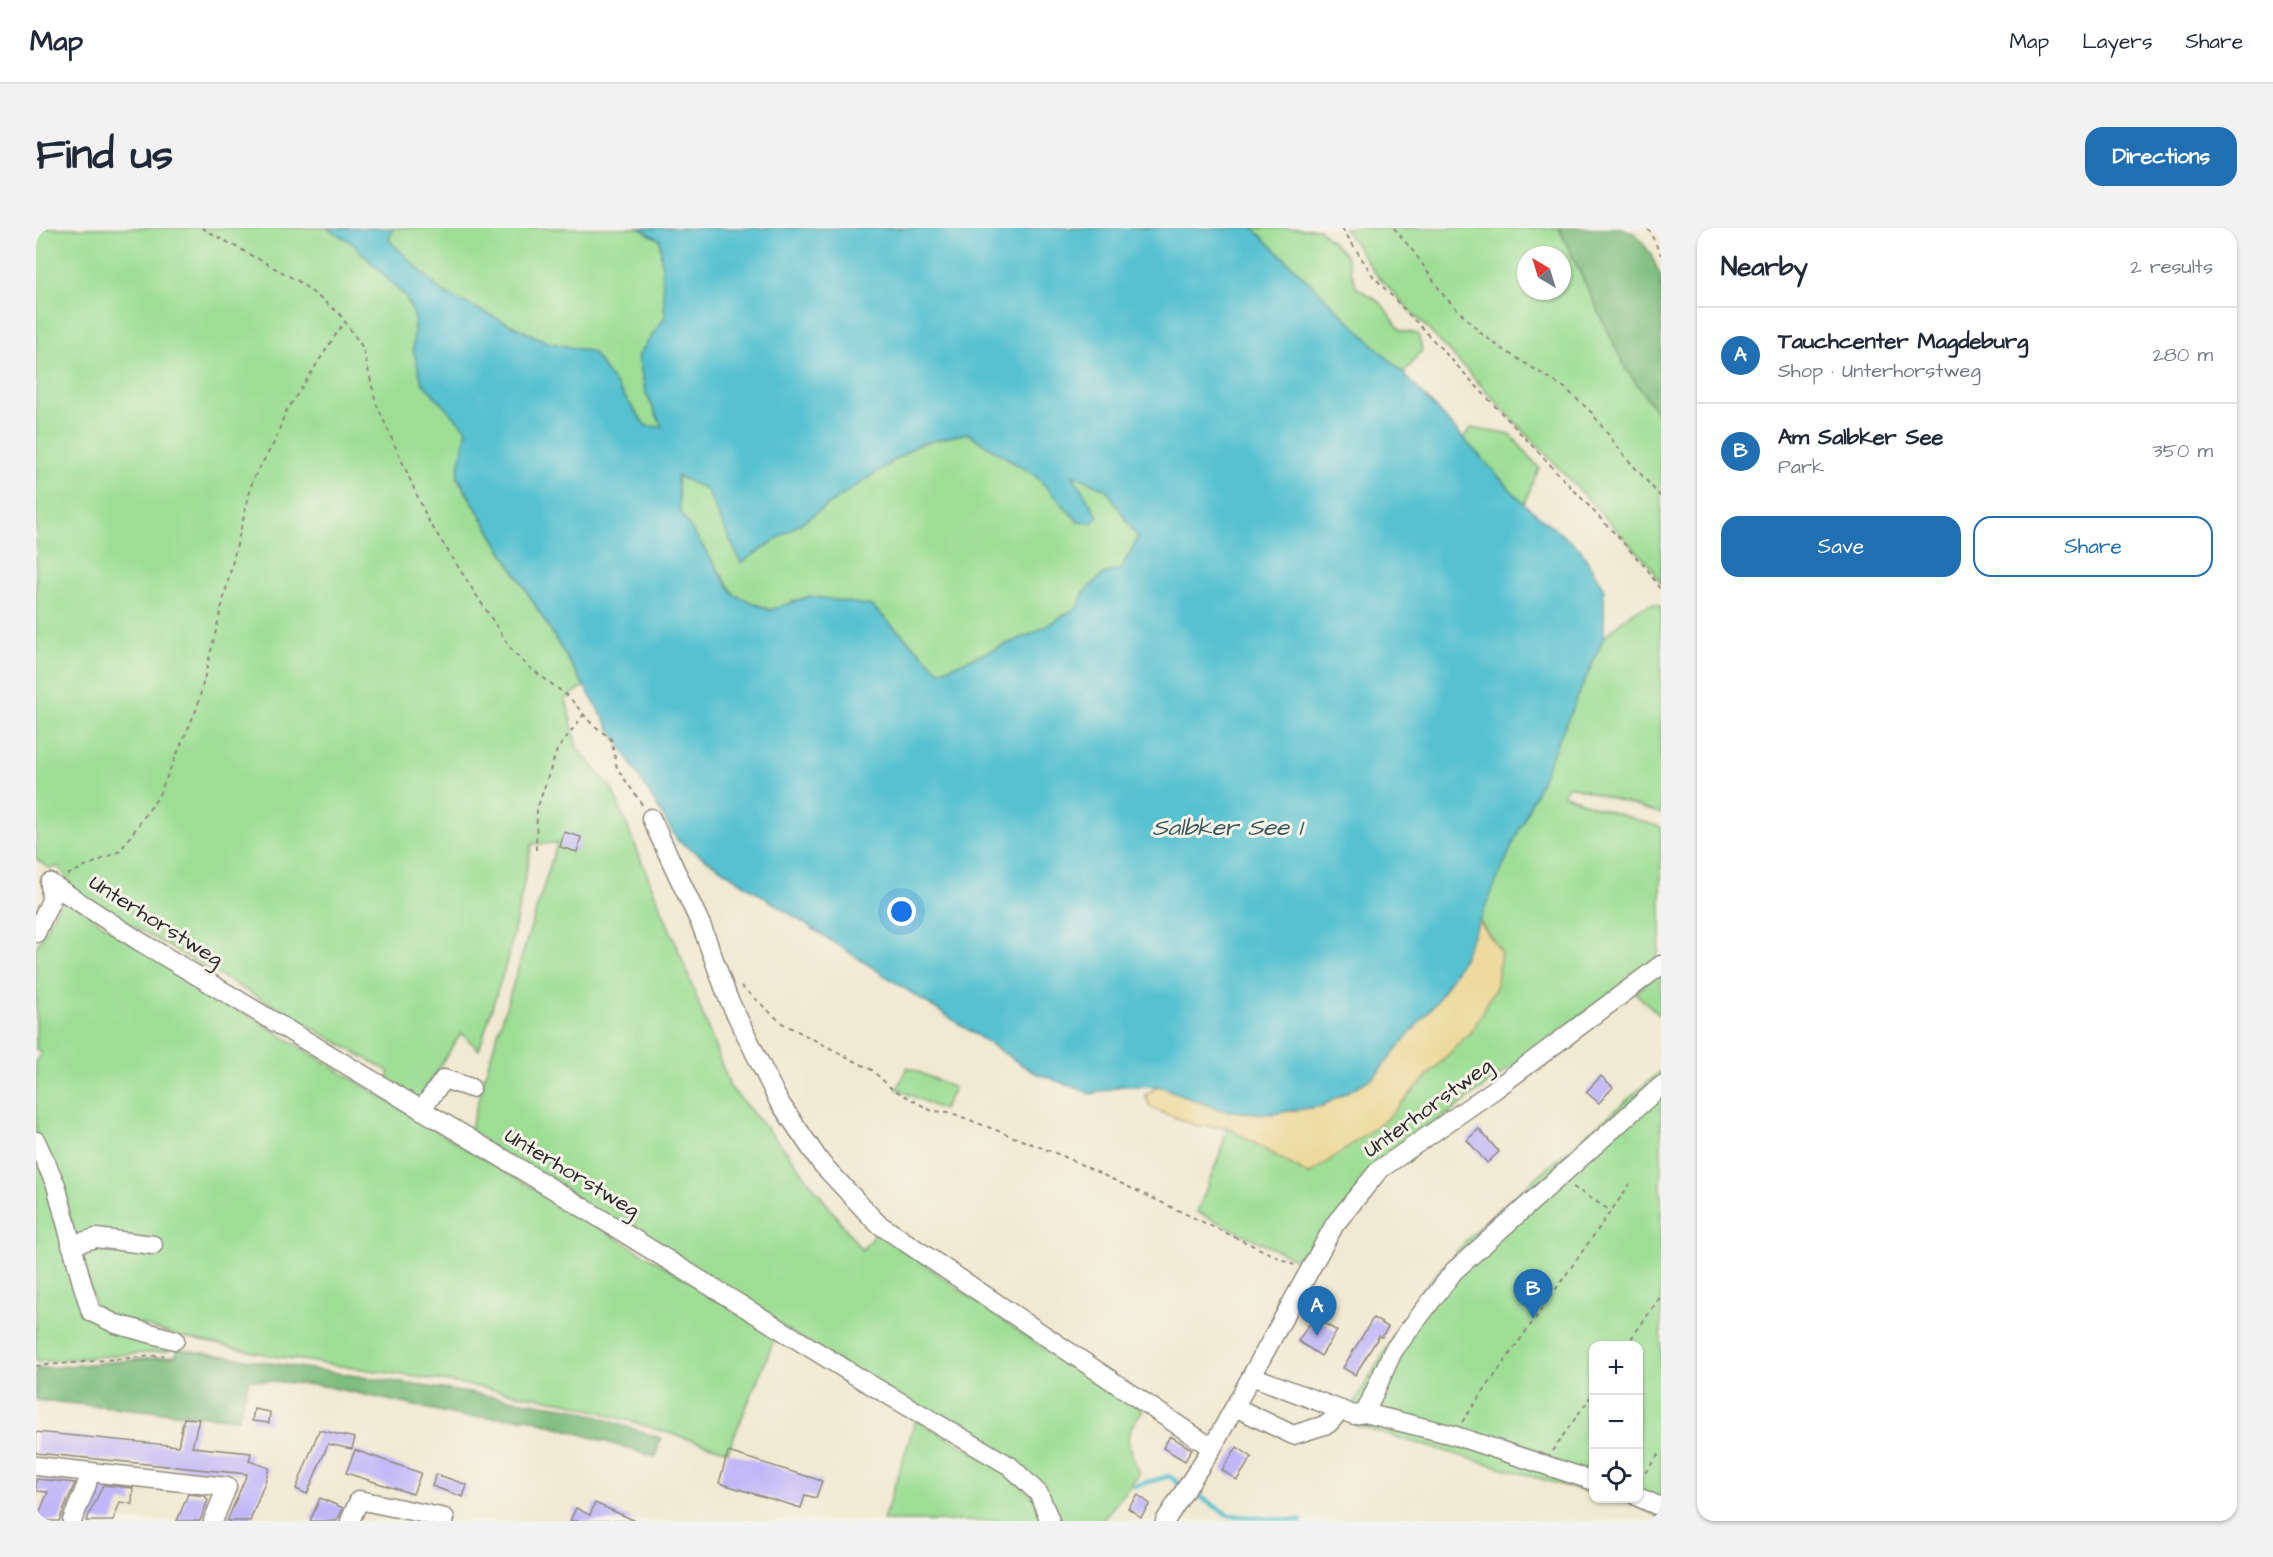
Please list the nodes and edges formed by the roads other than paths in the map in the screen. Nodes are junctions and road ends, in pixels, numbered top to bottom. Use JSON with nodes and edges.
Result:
{"nodes":[{"id":1,"x":651,"y":818,"type":"road end"},
{"id":2,"x":36,"y":933,"type":"edge"},
{"id":3,"x":1661,"y":965,"type":"edge"},
{"id":4,"x":1661,"y":1086,"type":"edge"},
{"id":5,"x":471,"y":1088,"type":"dead end"},
{"id":6,"x":421,"y":1110,"type":"junction"},
{"id":7,"x":36,"y":1141,"type":"edge"},
{"id":8,"x":71,"y":1245,"type":"junction"},
{"id":9,"x":153,"y":1245,"type":"dead end"},
{"id":10,"x":175,"y":1340,"type":"road end"},
{"id":11,"x":1252,"y":1376,"type":"junction"},
{"id":12,"x":1235,"y":1407,"type":"junction"},
{"id":13,"x":1341,"y":1410,"type":"junction"},
{"id":14,"x":1365,"y":1413,"type":"junction"},
{"id":15,"x":1212,"y":1448,"type":"junction"},
{"id":16,"x":36,"y":1466,"type":"edge"},
{"id":17,"x":89,"y":1472,"type":"junction"},
{"id":18,"x":1589,"y":1480,"type":"edge"},
{"id":19,"x":1643,"y":1499,"type":"edge"},
{"id":20,"x":1661,"y":1507,"type":"edge"},
{"id":21,"x":72,"y":1521,"type":"edge"},
{"id":22,"x":213,"y":1521,"type":"edge"},
{"id":23,"x":350,"y":1521,"type":"edge"},
{"id":24,"x":444,"y":1521,"type":"edge"},
{"id":25,"x":1050,"y":1521,"type":"edge"},
{"id":26,"x":1165,"y":1521,"type":"edge"}],
"edges":[{"from":1,"to":15,"type":"street"},
{"from":2,"to":6,"type":"street","name":"Unterhorstweg"},
{"from":3,"to":11,"type":"street","name":"Unterhorstweg"},
{"from":4,"to":14,"type":"street"},
{"from":5,"to":6,"type":"street"},
{"from":6,"to":25,"type":"street","name":"Unterhorstweg"},
{"from":7,"to":8,"type":"street"},
{"from":8,"to":9,"type":"street"},
{"from":8,"to":10,"type":"street"},
{"from":11,"to":12,"type":"street","name":"Unterhorstweg"},
{"from":11,"to":13,"type":"street"},
{"from":12,"to":13,"type":"street"},
{"from":12,"to":15,"type":"street","name":"Unterhorstweg"},
{"from":13,"to":14,"type":"street"},
{"from":14,"to":18,"type":"street"},
{"from":15,"to":26,"type":"street","name":"Unterhorstweg"},
{"from":16,"to":17,"type":"street"},
{"from":17,"to":21,"type":"street"},
{"from":17,"to":22,"type":"street"},
{"from":19,"to":20,"type":"street"},
{"from":23,"to":24,"type":"street"}]}
